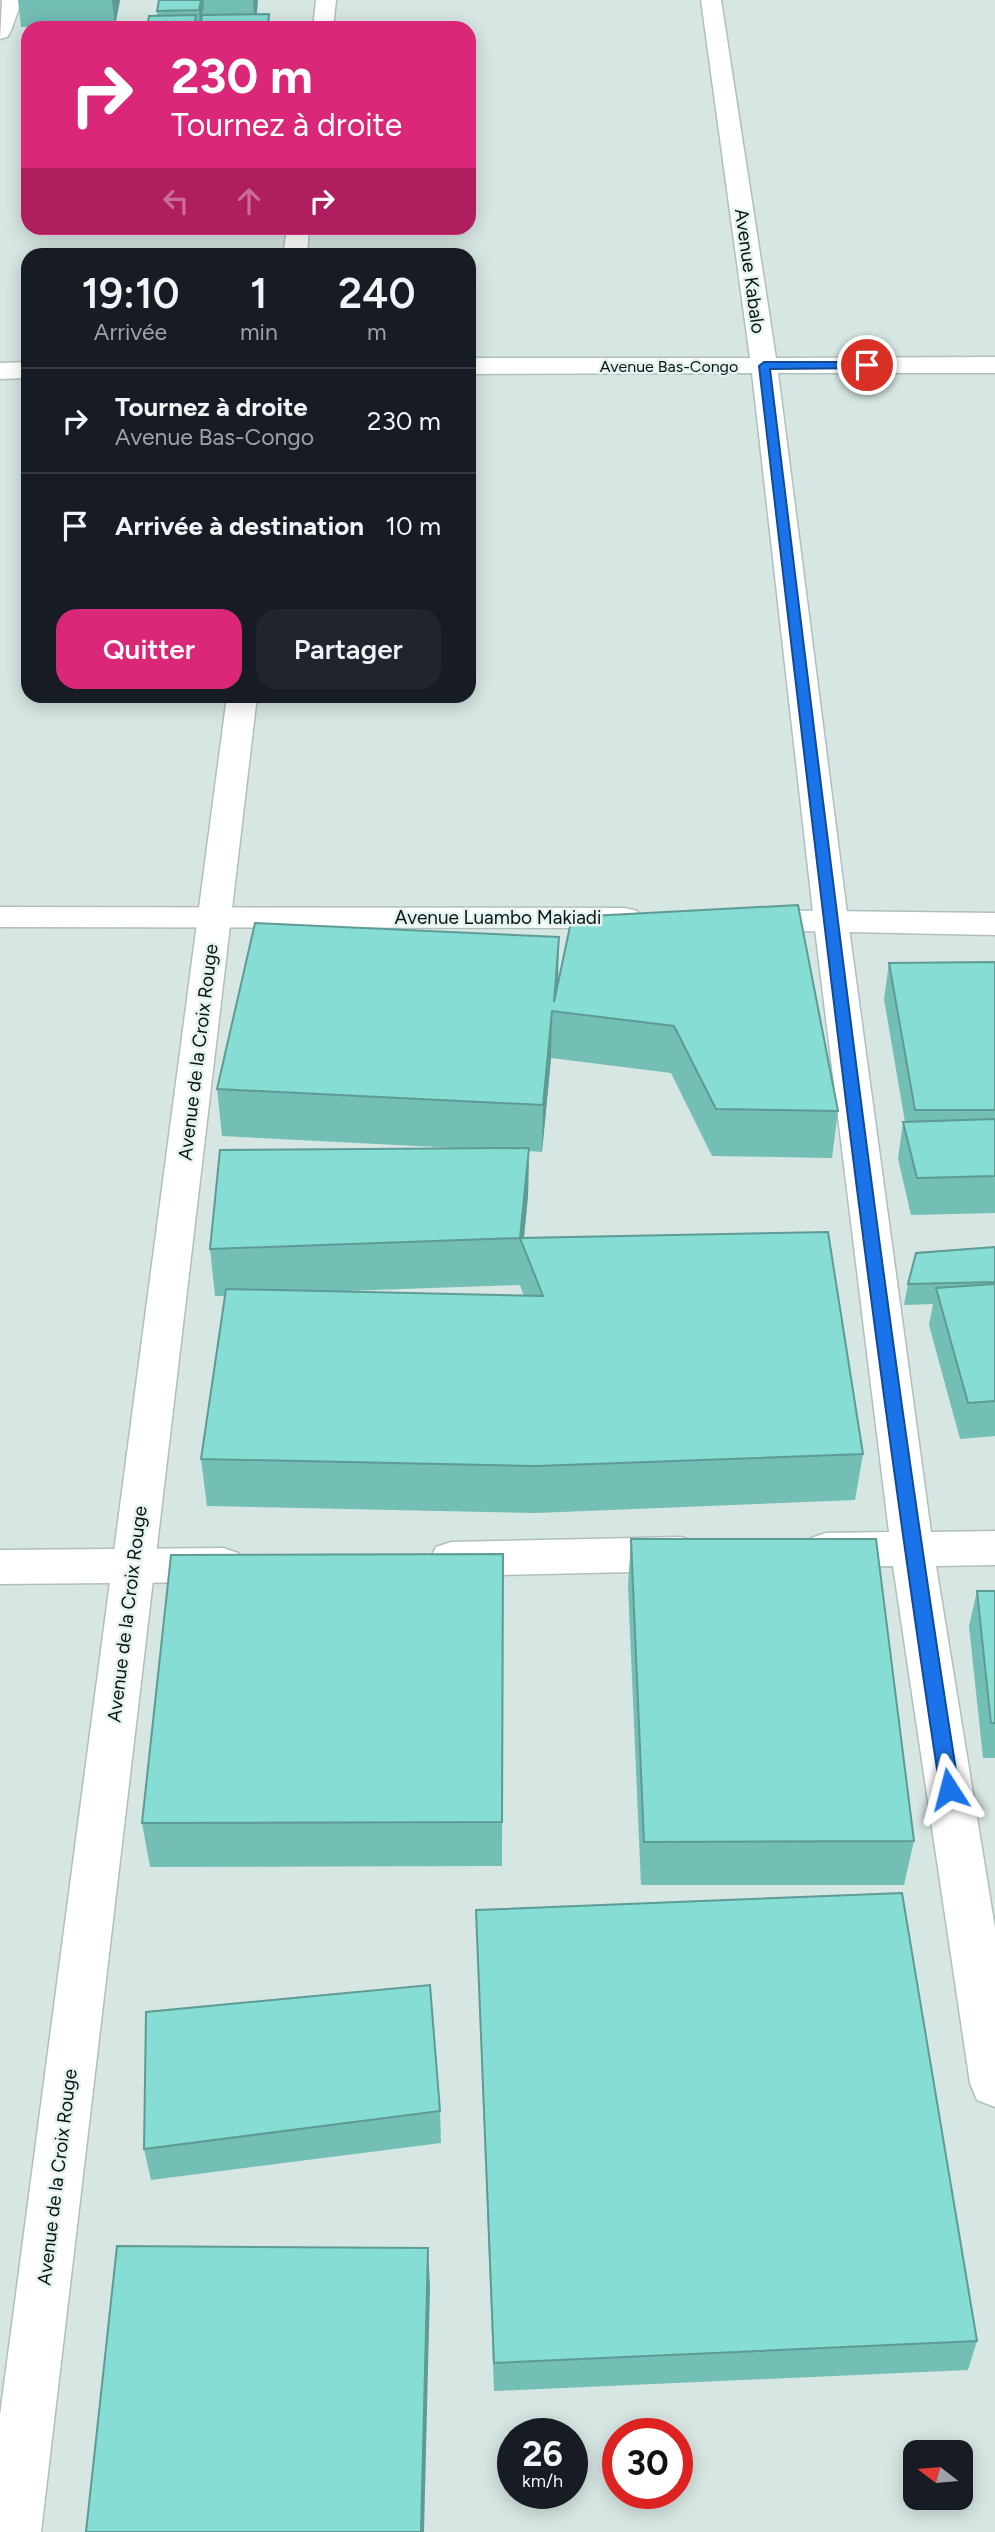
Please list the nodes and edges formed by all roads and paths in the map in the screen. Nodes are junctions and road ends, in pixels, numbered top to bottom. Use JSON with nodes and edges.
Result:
{"nodes":[{"id":1,"x":12,"y":0,"type":"edge"},
{"id":2,"x":326,"y":0,"type":"edge"},
{"id":3,"x":711,"y":0,"type":"edge"},
{"id":4,"x":324,"y":21,"type":"edge"},
{"id":5,"x":0,"y":33,"type":"edge"},
{"id":6,"x":995,"y":365,"type":"edge"},
{"id":7,"x":476,"y":366,"type":"edge"},
{"id":8,"x":764,"y":366,"type":"junction"},
{"id":9,"x":21,"y":370,"type":"edge"},
{"id":10,"x":0,"y":371,"type":"edge"},
{"id":11,"x":241,"y":703,"type":"edge"},
{"id":12,"x":216,"y":916,"type":"junction"},
{"id":13,"x":0,"y":917,"type":"edge"},
{"id":14,"x":656,"y":919,"type":"edge"},
{"id":15,"x":723,"y":920,"type":"edge"},
{"id":16,"x":831,"y":922,"type":"junction"},
{"id":17,"x":995,"y":924,"type":"edge"},
{"id":18,"x":912,"y":1548,"type":"junction"},
{"id":19,"x":995,"y":1548,"type":"edge"},
{"id":20,"x":787,"y":1551,"type":"edge"},
{"id":21,"x":717,"y":1553,"type":"edge"},
{"id":22,"x":411,"y":1560,"type":"edge"},
{"id":23,"x":258,"y":1564,"type":"edge"},
{"id":24,"x":0,"y":1567,"type":"edge"},
{"id":25,"x":133,"y":1567,"type":"junction"},
{"id":26,"x":995,"y":2083,"type":"edge"},
{"id":27,"x":13,"y":2532,"type":"edge"}],
"edges":[{"from":1,"to":5,"type":"street"},
{"from":2,"to":4,"type":"street"},
{"from":3,"to":8,"type":"street","name":"Avenue Kabalo"},
{"from":6,"to":8,"type":"street","name":"Avenue Bas-Congo"},
{"from":7,"to":8,"type":"street","name":"Avenue Bas-Congo"},
{"from":8,"to":16,"type":"street","name":"Avenue Kabalo"},
{"from":9,"to":10,"type":"street"},
{"from":11,"to":12,"type":"street","name":"Avenue de la Croix Rouge"},
{"from":12,"to":13,"type":"street","name":"Avenue Luambo Makiadi"},
{"from":12,"to":14,"type":"street","name":"Avenue Luambo Makiadi"},
{"from":12,"to":25,"type":"street","name":"Avenue de la Croix Rouge"},
{"from":15,"to":16,"type":"street"},
{"from":16,"to":17,"type":"street"},
{"from":16,"to":18,"type":"street","name":"Avenue Kabalo"},
{"from":18,"to":19,"type":"street"},
{"from":18,"to":20,"type":"street"},
{"from":18,"to":26,"type":"street","name":"Avenue Kabalo"},
{"from":21,"to":22,"type":"street"},
{"from":23,"to":25,"type":"street"},
{"from":24,"to":25,"type":"street"},
{"from":25,"to":27,"type":"street","name":"Avenue de la Croix Rouge"}]}
